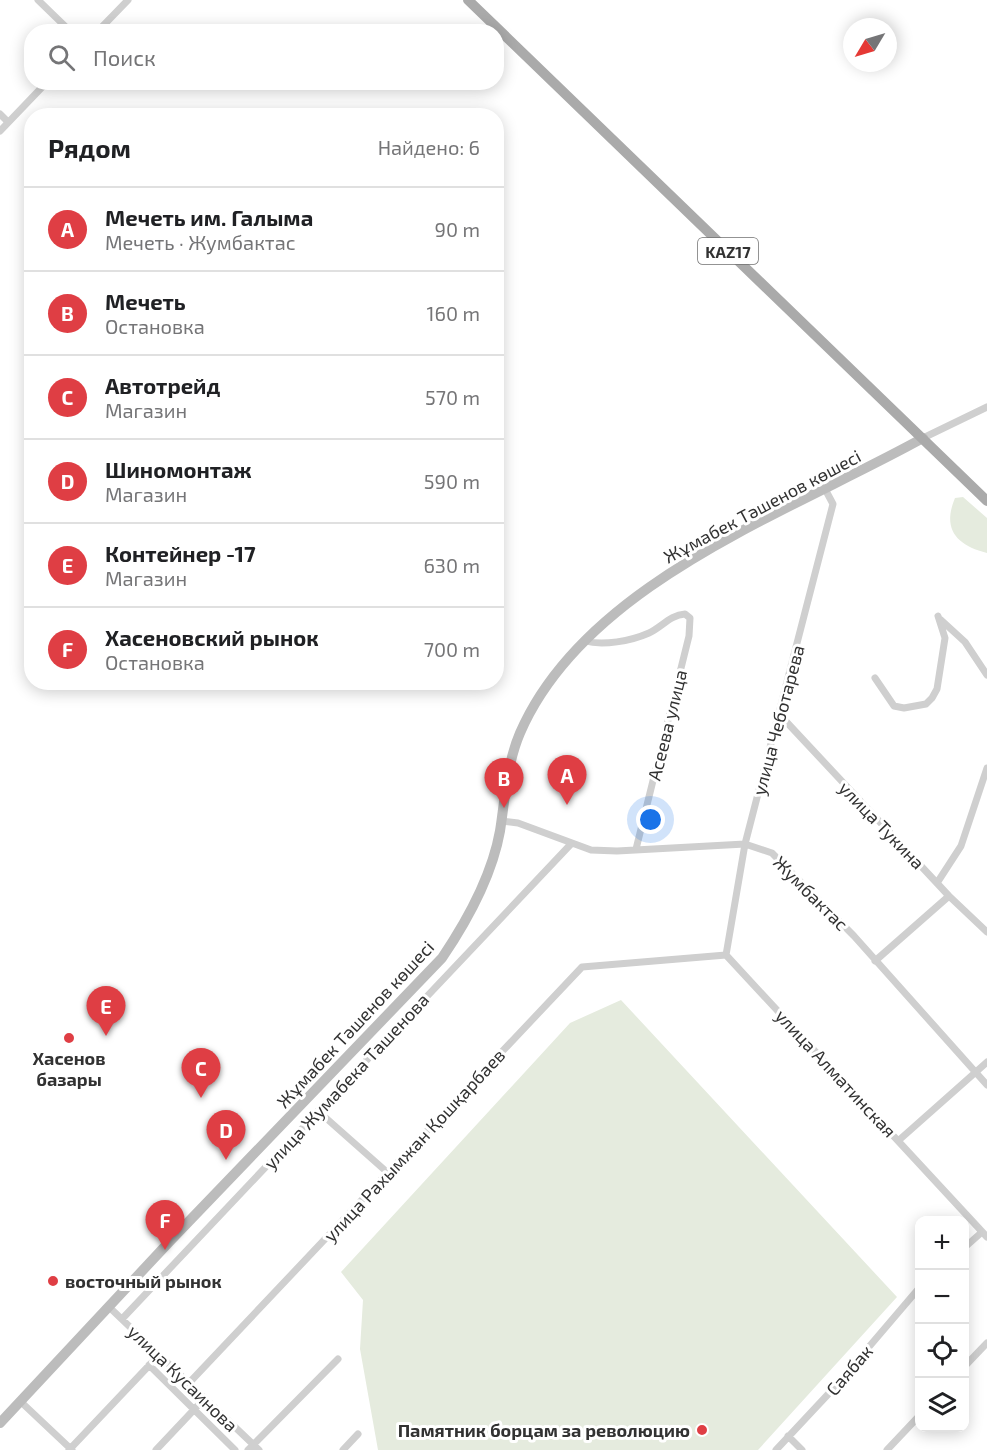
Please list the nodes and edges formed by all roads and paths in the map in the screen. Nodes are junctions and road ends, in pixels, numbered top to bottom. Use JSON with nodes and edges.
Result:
{"nodes":[{"id":1,"x":38,"y":0,"type":"edge"},
{"id":2,"x":128,"y":0,"type":"edge"},
{"id":3,"x":468,"y":0,"type":"edge"},
{"id":4,"x":62,"y":24,"type":"edge"},
{"id":5,"x":105,"y":24,"type":"edge"},
{"id":6,"x":493,"y":24,"type":"edge"},
{"id":7,"x":504,"y":35,"type":"edge"},
{"id":8,"x":39,"y":90,"type":"edge"},
{"id":9,"x":0,"y":114,"type":"edge"},
{"id":10,"x":8,"y":122,"type":"junction"},
{"id":11,"x":0,"y":131,"type":"edge"},
{"id":12,"x":987,"y":407,"type":"edge"},
{"id":13,"x":923,"y":438,"type":"junction"},
{"id":14,"x":825,"y":489,"type":"junction"},
{"id":15,"x":987,"y":501,"type":"edge"},
{"id":16,"x":585,"y":640,"type":"junction"},
{"id":17,"x":987,"y":675,"type":"edge"},
{"id":18,"x":875,"y":678,"type":"dead end"},
{"id":19,"x":780,"y":715,"type":"junction"},
{"id":20,"x":987,"y":768,"type":"edge"},
{"id":21,"x":501,"y":820,"type":"junction"},
{"id":22,"x":571,"y":844,"type":"junction"},
{"id":23,"x":746,"y":844,"type":"junction"},
{"id":24,"x":636,"y":849,"type":"junction"},
{"id":25,"x":937,"y":883,"type":"junction"},
{"id":26,"x":949,"y":896,"type":"junction"},
{"id":27,"x":987,"y":932,"type":"edge"},
{"id":28,"x":726,"y":955,"type":"junction"},
{"id":29,"x":875,"y":961,"type":"junction"},
{"id":30,"x":987,"y":1062,"type":"edge"},
{"id":31,"x":976,"y":1073,"type":"junction"},
{"id":32,"x":987,"y":1085,"type":"edge"},
{"id":33,"x":295,"y":1111,"type":"junction"},
{"id":34,"x":318,"y":1111,"type":"junction"},
{"id":35,"x":307,"y":1122,"type":"junction"},
{"id":36,"x":898,"y":1141,"type":"junction"},
{"id":37,"x":388,"y":1173,"type":"junction"},
{"id":38,"x":984,"y":1235,"type":"edge"},
{"id":39,"x":969,"y":1245,"type":"edge"},
{"id":40,"x":915,"y":1293,"type":"edge"},
{"id":41,"x":108,"y":1306,"type":"junction"},
{"id":42,"x":122,"y":1319,"type":"junction"},
{"id":43,"x":987,"y":1343,"type":"edge"},
{"id":44,"x":159,"y":1354,"type":"junction"},
{"id":45,"x":338,"y":1359,"type":"dead end"},
{"id":46,"x":969,"y":1362,"type":"edge"},
{"id":47,"x":149,"y":1365,"type":"junction"},
{"id":48,"x":189,"y":1383,"type":"junction"},
{"id":49,"x":205,"y":1398,"type":"junction"},
{"id":50,"x":20,"y":1401,"type":"junction"},
{"id":51,"x":193,"y":1410,"type":"junction"},
{"id":52,"x":915,"y":1420,"type":"edge"},
{"id":53,"x":0,"y":1423,"type":"edge"},
{"id":54,"x":358,"y":1434,"type":"dead end"},
{"id":55,"x":788,"y":1436,"type":"junction"},
{"id":56,"x":253,"y":1448,"type":"edge"},
{"id":57,"x":70,"y":1450,"type":"edge"},
{"id":58,"x":156,"y":1450,"type":"edge"},
{"id":59,"x":235,"y":1450,"type":"edge"},
{"id":60,"x":343,"y":1450,"type":"edge"},
{"id":61,"x":776,"y":1450,"type":"edge"},
{"id":62,"x":802,"y":1450,"type":"edge"},
{"id":63,"x":887,"y":1450,"type":"edge"}],
"edges":[{"from":1,"to":4,"type":"street"},
{"from":2,"to":5,"type":"street"},
{"from":3,"to":6,"type":"main road","number":"KAZ17"},
{"from":7,"to":13,"type":"main road","number":"KAZ17"},
{"from":8,"to":10,"type":"street"},
{"from":9,"to":10,"type":"street"},
{"from":10,"to":11,"type":"street"},
{"from":12,"to":13,"type":"street"},
{"from":13,"to":14,"type":"main road","name":"Жұмабек Тәшенов көшесі"},
{"from":13,"to":15,"type":"main road","number":"KAZ17"},
{"from":14,"to":16,"type":"main road","name":"Жұмабек Тәшенов көшесі"},
{"from":14,"to":19,"type":"street","name":"улица Чеботарева"},
{"from":16,"to":21,"type":"main road","name":"Жұмабек Тәшенов көшесі"},
{"from":16,"to":24,"type":"street","name":"Асеева улица"},
{"from":17,"to":18,"type":"street"},
{"from":19,"to":23,"type":"street","name":"улица Чеботарева"},
{"from":19,"to":25,"type":"street","name":"улица Тукина"},
{"from":20,"to":25,"type":"street"},
{"from":21,"to":22,"type":"street","name":"Жумбактас"},
{"from":21,"to":33,"type":"main road","name":"Жұмабек Тәшенов көшесі"},
{"from":22,"to":24,"type":"street","name":"Жумбактас"},
{"from":22,"to":34,"type":"street","name":"улица Жумабека Ташенова"},
{"from":23,"to":24,"type":"street","name":"Жумбактас"},
{"from":23,"to":28,"type":"street","name":"улица Чеботарева"},
{"from":23,"to":29,"type":"street","name":"Жумбактас"},
{"from":25,"to":26,"type":"street","name":"улица Тукина"},
{"from":26,"to":27,"type":"street","name":"улица Тукина"},
{"from":26,"to":29,"type":"street"},
{"from":28,"to":36,"type":"street","name":"улица Алматинская"},
{"from":28,"to":37,"type":"street","name":"улица Рахымжан Қошқарбаев"},
{"from":29,"to":31,"type":"street","name":"Жумбактас"},
{"from":30,"to":31,"type":"street"},
{"from":31,"to":32,"type":"street","name":"Жумбактас"},
{"from":31,"to":36,"type":"street"},
{"from":33,"to":35,"type":"street"},
{"from":33,"to":41,"type":"main road","name":"Жұмабек Тәшенов көшесі"},
{"from":34,"to":35,"type":"street","name":"улица Жумабека Ташенова"},
{"from":34,"to":37,"type":"street"},
{"from":35,"to":42,"type":"street","name":"улица Жумабека Ташенова"},
{"from":36,"to":38,"type":"street","name":"улица Алматинская"},
{"from":37,"to":48,"type":"street","name":"улица Рахымжан Қошқарбаев"},
{"from":38,"to":39,"type":"street"},
{"from":40,"to":55,"type":"street","name":"Саябак"},
{"from":41,"to":42,"type":"street","name":"улица Кусаинова"},
{"from":41,"to":50,"type":"main road","name":"Жұмабек Тәшенов көшесі"},
{"from":42,"to":44,"type":"street","name":"улица Кусаинова"},
{"from":43,"to":46,"type":"street"},
{"from":44,"to":47,"type":"street"},
{"from":44,"to":48,"type":"street","name":"улица Кусаинова"},
{"from":45,"to":56,"type":"street"},
{"from":47,"to":51,"type":"street"},
{"from":47,"to":57,"type":"street"},
{"from":48,"to":49,"type":"street","name":"улица Кусаинова"},
{"from":49,"to":51,"type":"street"},
{"from":49,"to":56,"type":"street","name":"улица Кусаинова"},
{"from":50,"to":53,"type":"main road","name":"Жұмабек Тәшенов көшесі"},
{"from":50,"to":57,"type":"street"},
{"from":51,"to":58,"type":"street"},
{"from":51,"to":59,"type":"street"},
{"from":52,"to":63,"type":"street"},
{"from":54,"to":60,"type":"street"},
{"from":55,"to":61,"type":"street","name":"Саябак"},
{"from":55,"to":62,"type":"street"}]}
